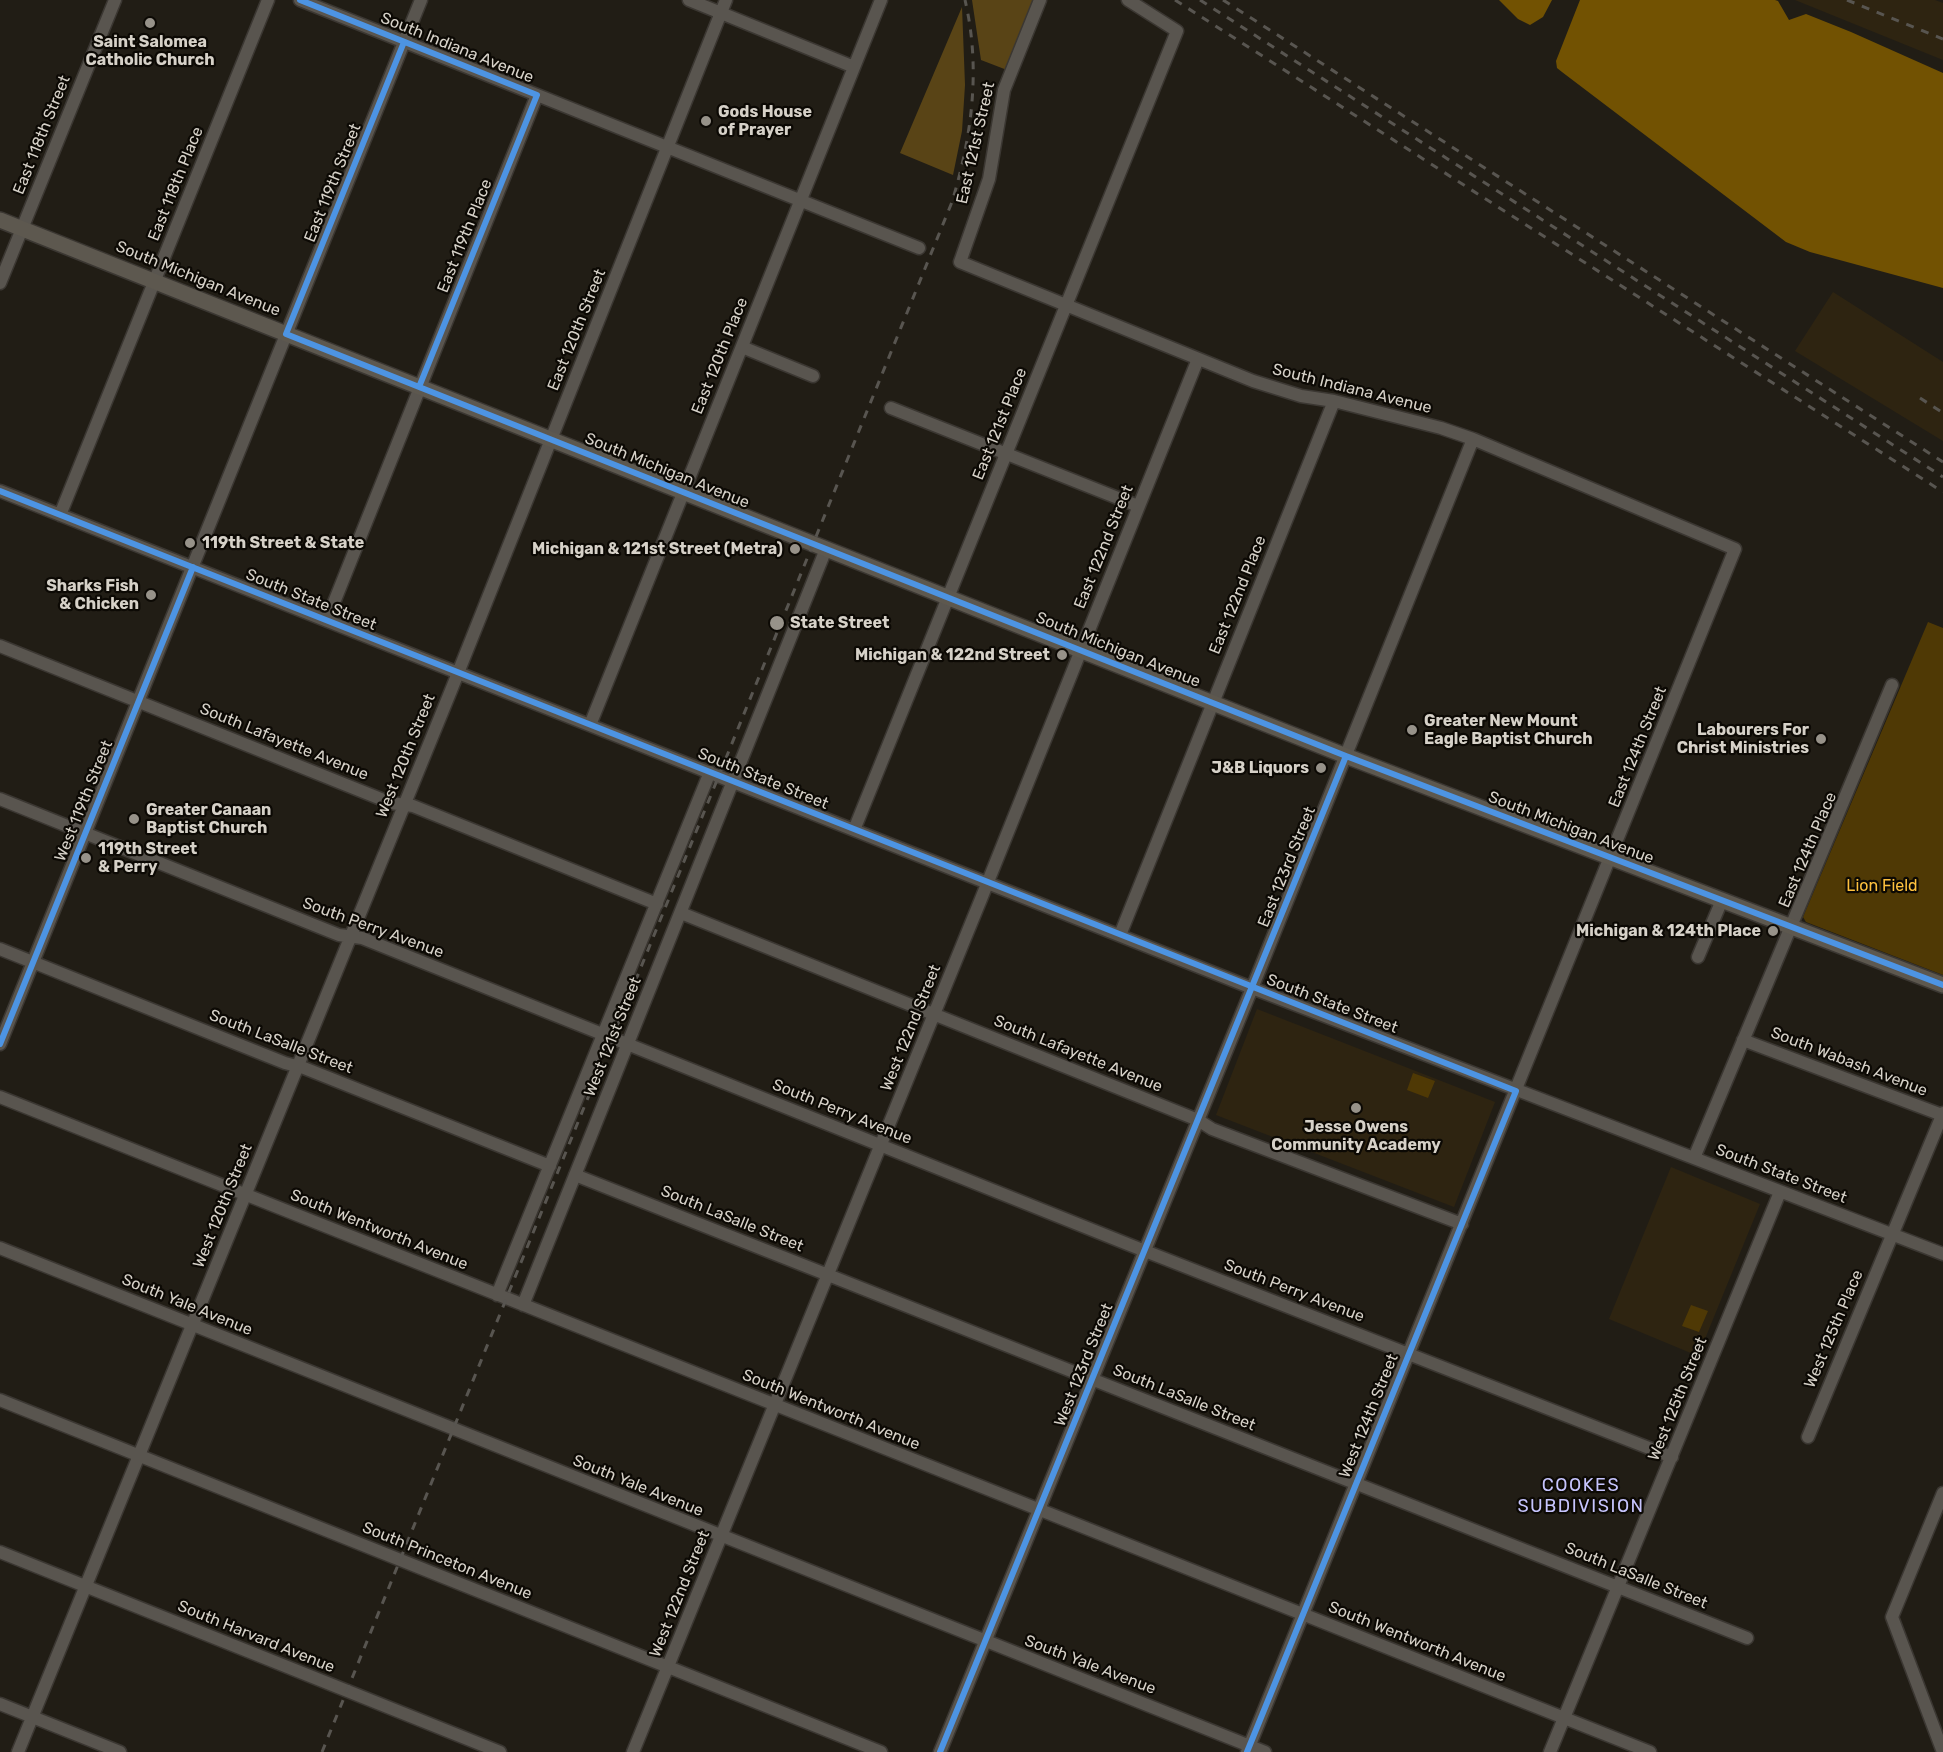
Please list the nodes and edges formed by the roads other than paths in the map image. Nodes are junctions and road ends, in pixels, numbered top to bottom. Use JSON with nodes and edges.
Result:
{"nodes":[{"id":1,"x":115,"y":0,"type":"edge"},
{"id":2,"x":268,"y":0,"type":"edge"},
{"id":3,"x":300,"y":0,"type":"edge"},
{"id":4,"x":421,"y":0,"type":"edge"},
{"id":5,"x":689,"y":0,"type":"edge"},
{"id":6,"x":726,"y":0,"type":"edge"},
{"id":7,"x":881,"y":0,"type":"edge"},
{"id":8,"x":1040,"y":0,"type":"edge"},
{"id":9,"x":1128,"y":0,"type":"edge"},
{"id":10,"x":721,"y":13,"type":"junction"},
{"id":11,"x":404,"y":42,"type":"junction"},
{"id":12,"x":854,"y":67,"type":"junction"},
{"id":13,"x":537,"y":94,"type":"junction"},
{"id":14,"x":668,"y":146,"type":"junction"},
{"id":15,"x":800,"y":200,"type":"junction"},
{"id":16,"x":0,"y":220,"type":"edge"},
{"id":17,"x":22,"y":229,"type":"junction"},
{"id":18,"x":919,"y":248,"type":"dead end"},
{"id":19,"x":960,"y":262,"type":"joint"},
{"id":20,"x":155,"y":281,"type":"junction"},
{"id":21,"x":0,"y":283,"type":"edge"},
{"id":22,"x":1066,"y":305,"type":"junction"},
{"id":23,"x":286,"y":334,"type":"junction"},
{"id":24,"x":742,"y":347,"type":"junction"},
{"id":25,"x":1198,"y":358,"type":"junction"},
{"id":26,"x":813,"y":376,"type":"dead end"},
{"id":27,"x":419,"y":387,"type":"junction"},
{"id":28,"x":1334,"y":401,"type":"junction"},
{"id":29,"x":891,"y":408,"type":"dead end"},
{"id":30,"x":1473,"y":438,"type":"junction"},
{"id":31,"x":551,"y":440,"type":"junction"},
{"id":32,"x":1005,"y":453,"type":"junction"},
{"id":33,"x":0,"y":491,"type":"edge"},
{"id":34,"x":684,"y":492,"type":"junction"},
{"id":35,"x":1138,"y":506,"type":"junction"},
{"id":36,"x":60,"y":514,"type":"junction"},
{"id":37,"x":826,"y":549,"type":"junction"},
{"id":38,"x":1735,"y":549,"type":"joint"},
{"id":39,"x":193,"y":567,"type":"junction"},
{"id":40,"x":948,"y":597,"type":"junction"},
{"id":41,"x":327,"y":620,"type":"junction"},
{"id":42,"x":0,"y":646,"type":"edge"},
{"id":43,"x":1081,"y":650,"type":"junction"},
{"id":44,"x":458,"y":672,"type":"junction"},
{"id":45,"x":1892,"y":686,"type":"dead end"},
{"id":46,"x":139,"y":701,"type":"junction"},
{"id":47,"x":1213,"y":702,"type":"junction"},
{"id":48,"x":590,"y":725,"type":"junction"},
{"id":49,"x":1346,"y":756,"type":"junction"},
{"id":50,"x":710,"y":772,"type":"junction"},
{"id":51,"x":734,"y":782,"type":"junction"},
{"id":52,"x":0,"y":799,"type":"edge"},
{"id":53,"x":404,"y":805,"type":"junction"},
{"id":54,"x":854,"y":830,"type":"junction"},
{"id":55,"x":85,"y":833,"type":"junction"},
{"id":56,"x":1611,"y":858,"type":"junction"},
{"id":57,"x":988,"y":882,"type":"junction"},
{"id":58,"x":1722,"y":900,"type":"junction"},
{"id":59,"x":657,"y":904,"type":"junction"},
{"id":60,"x":681,"y":913,"type":"junction"},
{"id":61,"x":1791,"y":926,"type":"junction"},
{"id":62,"x":1120,"y":935,"type":"junction"},
{"id":63,"x":350,"y":936,"type":"junction"},
{"id":64,"x":0,"y":949,"type":"edge"},
{"id":65,"x":1698,"y":957,"type":"dead end"},
{"id":66,"x":33,"y":962,"type":"junction"},
{"id":67,"x":1943,"y":985,"type":"edge"},
{"id":68,"x":1252,"y":988,"type":"junction"},
{"id":69,"x":934,"y":1015,"type":"junction"},
{"id":70,"x":603,"y":1034,"type":"junction"},
{"id":71,"x":1743,"y":1040,"type":"junction"},
{"id":72,"x":0,"y":1044,"type":"edge"},
{"id":73,"x":628,"y":1044,"type":"junction"},
{"id":74,"x":297,"y":1066,"type":"junction"},
{"id":75,"x":1516,"y":1091,"type":"junction"},
{"id":76,"x":0,"y":1097,"type":"edge"},
{"id":77,"x":1943,"y":1114,"type":"edge"},
{"id":78,"x":1198,"y":1120,"type":"junction"},
{"id":79,"x":881,"y":1145,"type":"junction"},
{"id":80,"x":1694,"y":1158,"type":"junction"},
{"id":81,"x":550,"y":1166,"type":"junction"},
{"id":82,"x":575,"y":1175,"type":"junction"},
{"id":83,"x":1780,"y":1192,"type":"junction"},
{"id":84,"x":245,"y":1195,"type":"junction"},
{"id":85,"x":1462,"y":1224,"type":"junction"},
{"id":86,"x":1892,"y":1234,"type":"junction"},
{"id":87,"x":0,"y":1248,"type":"edge"},
{"id":88,"x":1145,"y":1251,"type":"junction"},
{"id":89,"x":1943,"y":1254,"type":"edge"},
{"id":90,"x":828,"y":1275,"type":"junction"},
{"id":91,"x":497,"y":1295,"type":"junction"},
{"id":92,"x":523,"y":1305,"type":"junction"},
{"id":93,"x":192,"y":1325,"type":"junction"},
{"id":94,"x":1409,"y":1354,"type":"junction"},
{"id":95,"x":1092,"y":1379,"type":"junction"},
{"id":96,"x":0,"y":1400,"type":"edge"},
{"id":97,"x":774,"y":1405,"type":"junction"},
{"id":98,"x":1808,"y":1437,"type":"dead end"},
{"id":99,"x":139,"y":1455,"type":"junction"},
{"id":100,"x":1672,"y":1456,"type":"junction"},
{"id":101,"x":1356,"y":1484,"type":"junction"},
{"id":102,"x":1943,"y":1493,"type":"edge"},
{"id":103,"x":1039,"y":1510,"type":"junction"},
{"id":104,"x":721,"y":1536,"type":"junction"},
{"id":105,"x":0,"y":1552,"type":"edge"},
{"id":106,"x":86,"y":1586,"type":"junction"},
{"id":107,"x":1618,"y":1587,"type":"junction"},
{"id":108,"x":1303,"y":1615,"type":"junction"},
{"id":109,"x":1747,"y":1638,"type":"dead end"},
{"id":110,"x":985,"y":1642,"type":"junction"},
{"id":111,"x":668,"y":1666,"type":"junction"},
{"id":112,"x":0,"y":1704,"type":"edge"},
{"id":113,"x":32,"y":1717,"type":"junction"},
{"id":114,"x":1564,"y":1718,"type":"junction"},
{"id":115,"x":1248,"y":1749,"type":"edge"},
{"id":116,"x":18,"y":1752,"type":"edge"},
{"id":117,"x":120,"y":1752,"type":"edge"},
{"id":118,"x":500,"y":1752,"type":"edge"},
{"id":119,"x":633,"y":1752,"type":"edge"},
{"id":120,"x":881,"y":1752,"type":"edge"},
{"id":121,"x":940,"y":1752,"type":"edge"},
{"id":122,"x":1265,"y":1752,"type":"edge"},
{"id":123,"x":1550,"y":1752,"type":"edge"},
{"id":124,"x":1650,"y":1752,"type":"edge"},
{"id":125,"x":1943,"y":1752,"type":"edge"}],
"edges":[{"from":1,"to":17,"type":"street","name":"East 118th Street"},
{"from":2,"to":20,"type":"street","name":"East 118th Place"},
{"from":3,"to":11,"type":"street","name":"South Indiana Avenue"},
{"from":4,"to":11,"type":"street","name":"East 119th Street"},
{"from":5,"to":10,"type":"street"},
{"from":6,"to":10,"type":"street","name":"East 120th Street"},
{"from":7,"to":12,"type":"street","name":"East 120th Place"},
{"from":8,"to":19,"type":"street","name":"East 121st Street"},
{"from":9,"to":22,"type":"street","name":"East 121st Place"},
{"from":10,"to":12,"type":"street"},
{"from":10,"to":14,"type":"street","name":"East 120th Street"},
{"from":11,"to":13,"type":"street","name":"South Indiana Avenue"},
{"from":11,"to":23,"type":"street","name":"East 119th Street"},
{"from":12,"to":15,"type":"street","name":"East 120th Place"},
{"from":13,"to":14,"type":"street","name":"South Indiana Avenue"},
{"from":13,"to":27,"type":"street","name":"East 119th Place"},
{"from":14,"to":15,"type":"street","name":"South Indiana Avenue"},
{"from":14,"to":31,"type":"street","name":"East 120th Street"},
{"from":15,"to":18,"type":"street","name":"South Indiana Avenue"},
{"from":15,"to":24,"type":"street","name":"East 120th Place"},
{"from":16,"to":17,"type":"main road","name":"South Michigan Avenue"},
{"from":17,"to":20,"type":"main road","name":"South Michigan Avenue"},
{"from":17,"to":21,"type":"street","name":"East 118th Street"},
{"from":19,"to":22,"type":"street","name":"South Indiana Avenue"},
{"from":20,"to":23,"type":"main road","name":"South Michigan Avenue"},
{"from":20,"to":36,"type":"street","name":"East 118th Place"},
{"from":22,"to":25,"type":"street","name":"South Indiana Avenue"},
{"from":22,"to":32,"type":"street","name":"East 121st Place"},
{"from":23,"to":27,"type":"main road","name":"South Michigan Avenue"},
{"from":23,"to":39,"type":"street","name":"East 119th Street"},
{"from":24,"to":26,"type":"street"},
{"from":24,"to":34,"type":"street","name":"East 120th Place"},
{"from":25,"to":28,"type":"street","name":"South Indiana Avenue"},
{"from":25,"to":35,"type":"street","name":"East 122nd Street"},
{"from":27,"to":31,"type":"main road","name":"South Michigan Avenue"},
{"from":27,"to":41,"type":"street","name":"East 119th Place"},
{"from":28,"to":30,"type":"street","name":"South Indiana Avenue"},
{"from":28,"to":47,"type":"street","name":"East 122nd Place"},
{"from":29,"to":32,"type":"street"},
{"from":30,"to":38,"type":"street","name":"South Indiana Avenue"},
{"from":30,"to":49,"type":"street","name":"East 123rd Street"},
{"from":31,"to":34,"type":"main road","name":"South Michigan Avenue"},
{"from":31,"to":44,"type":"street","name":"East 120th Street"},
{"from":32,"to":35,"type":"street"},
{"from":32,"to":40,"type":"street","name":"East 121st Place"},
{"from":33,"to":36,"type":"street","name":"South State Street"},
{"from":34,"to":37,"type":"main road","name":"South Michigan Avenue"},
{"from":34,"to":48,"type":"street","name":"East 120th Place"},
{"from":35,"to":43,"type":"street","name":"East 122nd Street"},
{"from":36,"to":39,"type":"street","name":"South State Street"},
{"from":37,"to":40,"type":"main road","name":"South Michigan Avenue"},
{"from":37,"to":51,"type":"street"},
{"from":38,"to":56,"type":"street","name":"East 124th Street"},
{"from":39,"to":41,"type":"street","name":"South State Street"},
{"from":39,"to":46,"type":"street","name":"West 119th Street"},
{"from":40,"to":43,"type":"main road","name":"South Michigan Avenue"},
{"from":40,"to":54,"type":"street","name":"East 121st Place"},
{"from":41,"to":44,"type":"street","name":"South State Street"},
{"from":42,"to":46,"type":"street","name":"South Lafayette Avenue"},
{"from":43,"to":47,"type":"main road","name":"South Michigan Avenue"},
{"from":43,"to":57,"type":"street","name":"East 122nd Street"},
{"from":44,"to":48,"type":"street","name":"South State Street"},
{"from":44,"to":53,"type":"street","name":"West 120th Street"},
{"from":45,"to":61,"type":"street","name":"East 124th Place"},
{"from":46,"to":53,"type":"street","name":"South Lafayette Avenue"},
{"from":46,"to":55,"type":"street","name":"West 119th Street"},
{"from":47,"to":49,"type":"main road","name":"South Michigan Avenue"},
{"from":47,"to":62,"type":"street","name":"East 122nd Place"},
{"from":48,"to":50,"type":"street","name":"South State Street"},
{"from":49,"to":56,"type":"main road","name":"South Michigan Avenue"},
{"from":49,"to":68,"type":"street","name":"East 123rd Street"},
{"from":50,"to":51,"type":"street","name":"South State Street"},
{"from":50,"to":59,"type":"street","name":"West 121st Street"},
{"from":51,"to":54,"type":"street","name":"South State Street"},
{"from":51,"to":60,"type":"street","name":"West 121st Street"},
{"from":52,"to":55,"type":"street","name":"South Perry Avenue"},
{"from":53,"to":59,"type":"street","name":"South Lafayette Avenue"},
{"from":53,"to":63,"type":"street","name":"West 120th Street"},
{"from":54,"to":57,"type":"street","name":"South State Street"},
{"from":55,"to":63,"type":"street","name":"South Perry Avenue"},
{"from":55,"to":66,"type":"street","name":"West 119th Street"},
{"from":56,"to":58,"type":"main road","name":"South Michigan Avenue"},
{"from":56,"to":75,"type":"street","name":"East 124th Street"},
{"from":57,"to":62,"type":"street","name":"South State Street"},
{"from":57,"to":69,"type":"street","name":"West 122nd Street"},
{"from":58,"to":61,"type":"main road","name":"South Michigan Avenue"},
{"from":58,"to":65,"type":"street"},
{"from":59,"to":70,"type":"street","name":"West 121st Street"},
{"from":60,"to":69,"type":"street","name":"South Lafayette Avenue"},
{"from":60,"to":73,"type":"street","name":"West 121st Street"},
{"from":61,"to":67,"type":"main road","name":"South Michigan Avenue"},
{"from":61,"to":71,"type":"street","name":"East 124th Place"},
{"from":62,"to":68,"type":"street","name":"South State Street"},
{"from":63,"to":70,"type":"street","name":"South Perry Avenue"},
{"from":63,"to":74,"type":"street","name":"West 120th Street"},
{"from":64,"to":66,"type":"street","name":"South LaSalle Street"},
{"from":66,"to":72,"type":"street","name":"West 119th Street"},
{"from":66,"to":74,"type":"street","name":"South LaSalle Street"},
{"from":68,"to":75,"type":"street","name":"South State Street"},
{"from":68,"to":78,"type":"street","name":"West 123rd Street"},
{"from":69,"to":78,"type":"street","name":"South Lafayette Avenue"},
{"from":69,"to":79,"type":"street","name":"West 122nd Street"},
{"from":70,"to":73,"type":"street","name":"South Perry Avenue"},
{"from":70,"to":81,"type":"street","name":"West 121st Street"},
{"from":71,"to":77,"type":"street","name":"South Wabash Avenue"},
{"from":71,"to":80,"type":"street","name":"East 124th Place"},
{"from":73,"to":79,"type":"street","name":"South Perry Avenue"},
{"from":73,"to":82,"type":"street","name":"West 121st Street"},
{"from":74,"to":81,"type":"street","name":"South LaSalle Street"},
{"from":74,"to":84,"type":"street","name":"West 120th Street"},
{"from":75,"to":80,"type":"street","name":"South State Street"},
{"from":75,"to":85,"type":"street","name":"West 124th Street"},
{"from":76,"to":84,"type":"street","name":"South Wentworth Avenue"},
{"from":77,"to":86,"type":"street","name":"West 125th Place"},
{"from":78,"to":85,"type":"street","name":"South Lafayette Avenue"},
{"from":78,"to":88,"type":"street","name":"West 123rd Street"},
{"from":79,"to":88,"type":"street","name":"South Perry Avenue"},
{"from":79,"to":90,"type":"street","name":"West 122nd Street"},
{"from":80,"to":83,"type":"street","name":"South State Street"},
{"from":81,"to":91,"type":"street","name":"West 121st Street"},
{"from":82,"to":90,"type":"street","name":"South LaSalle Street"},
{"from":82,"to":92,"type":"street","name":"West 121st Street"},
{"from":83,"to":86,"type":"street","name":"South State Street"},
{"from":83,"to":100,"type":"street","name":"West 125th Street"},
{"from":84,"to":91,"type":"street","name":"South Wentworth Avenue"},
{"from":84,"to":93,"type":"street","name":"West 120th Street"},
{"from":85,"to":94,"type":"street","name":"West 124th Street"},
{"from":86,"to":89,"type":"street","name":"South State Street"},
{"from":86,"to":98,"type":"street","name":"West 125th Place"},
{"from":87,"to":93,"type":"street","name":"South Yale Avenue"},
{"from":88,"to":94,"type":"street","name":"South Perry Avenue"},
{"from":88,"to":95,"type":"street","name":"West 123rd Street"},
{"from":90,"to":95,"type":"street","name":"South LaSalle Street"},
{"from":90,"to":97,"type":"street","name":"West 122nd Street"},
{"from":91,"to":92,"type":"street","name":"South Wentworth Avenue"},
{"from":92,"to":97,"type":"street","name":"South Wentworth Avenue"},
{"from":93,"to":99,"type":"street","name":"West 120th Street"},
{"from":93,"to":104,"type":"street","name":"South Yale Avenue"},
{"from":94,"to":100,"type":"street","name":"South Perry Avenue"},
{"from":94,"to":101,"type":"street","name":"West 124th Street"},
{"from":95,"to":101,"type":"street","name":"South LaSalle Street"},
{"from":95,"to":103,"type":"street","name":"West 123rd Street"},
{"from":96,"to":99,"type":"street","name":"South Princeton Avenue"},
{"from":97,"to":103,"type":"street","name":"South Wentworth Avenue"},
{"from":97,"to":104,"type":"street","name":"West 122nd Street"},
{"from":99,"to":106,"type":"street","name":"West 120th Street"},
{"from":99,"to":111,"type":"street","name":"South Princeton Avenue"},
{"from":100,"to":107,"type":"street","name":"West 125th Street"},
{"from":101,"to":107,"type":"street","name":"South LaSalle Street"},
{"from":101,"to":108,"type":"street","name":"West 124th Street"},
{"from":102,"to":125,"type":"street"},
{"from":103,"to":108,"type":"street","name":"South Wentworth Avenue"},
{"from":103,"to":110,"type":"street","name":"West 123rd Street"},
{"from":104,"to":110,"type":"street","name":"South Yale Avenue"},
{"from":104,"to":111,"type":"street","name":"West 122nd Street"},
{"from":105,"to":106,"type":"street","name":"South Harvard Avenue"},
{"from":106,"to":113,"type":"street","name":"West 120th Street"},
{"from":106,"to":118,"type":"street","name":"South Harvard Avenue"},
{"from":107,"to":109,"type":"street","name":"South LaSalle Street"},
{"from":107,"to":114,"type":"street","name":"West 125th Street"},
{"from":108,"to":114,"type":"street","name":"South Wentworth Avenue"},
{"from":108,"to":115,"type":"street","name":"West 124th Street"},
{"from":110,"to":115,"type":"street","name":"South Yale Avenue"},
{"from":110,"to":121,"type":"street","name":"West 123rd Street"},
{"from":111,"to":119,"type":"street","name":"West 122nd Street"},
{"from":111,"to":120,"type":"street","name":"South Princeton Avenue"},
{"from":112,"to":113,"type":"street"},
{"from":113,"to":116,"type":"street","name":"West 120th Street"},
{"from":113,"to":117,"type":"street"},
{"from":114,"to":123,"type":"street","name":"West 125th Street"},
{"from":114,"to":124,"type":"street","name":"South Wentworth Avenue"},
{"from":115,"to":122,"type":"street","name":"South Yale Avenue"}]}
